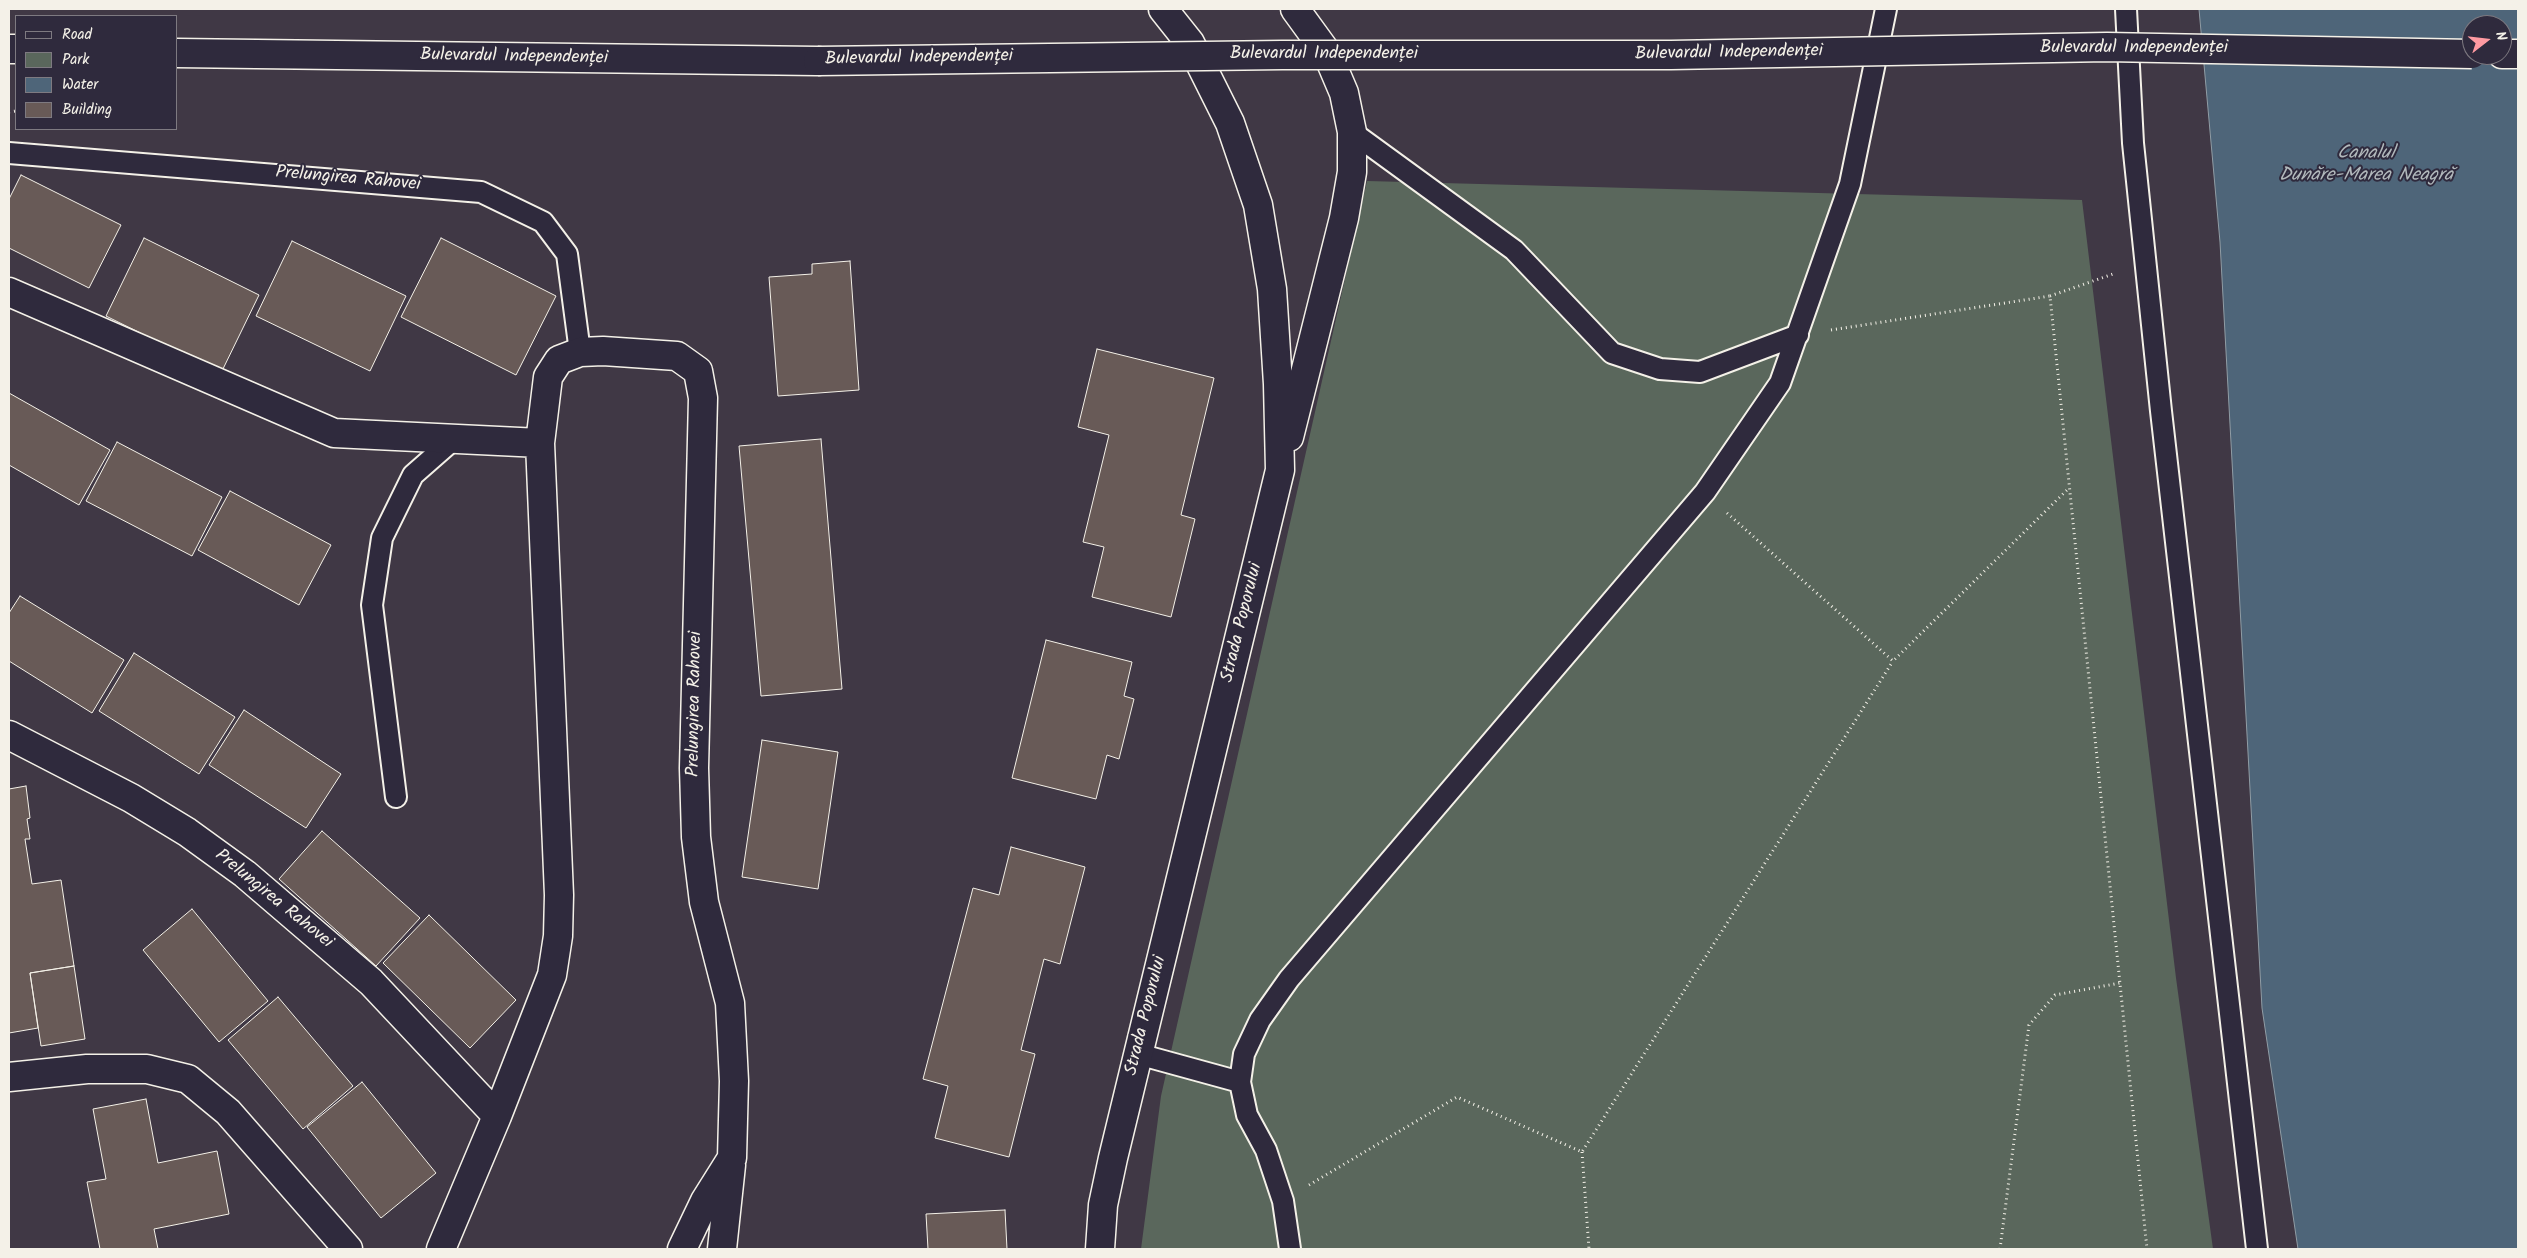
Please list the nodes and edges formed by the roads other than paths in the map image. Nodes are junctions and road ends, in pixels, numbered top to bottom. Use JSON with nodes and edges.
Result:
{"nodes":[{"id":1,"x":1163,"y":9,"type":"edge"},
{"id":2,"x":1295,"y":9,"type":"edge"},
{"id":3,"x":1886,"y":9,"type":"edge"},
{"id":4,"x":2126,"y":9,"type":"edge"},
{"id":5,"x":178,"y":53,"type":"edge"},
{"id":6,"x":2462,"y":54,"type":"edge"},
{"id":7,"x":1352,"y":132,"type":"junction"},
{"id":8,"x":9,"y":153,"type":"edge"},
{"id":9,"x":9,"y":292,"type":"edge"},
{"id":10,"x":1798,"y":335,"type":"junction"},
{"id":11,"x":580,"y":352,"type":"junction"},
{"id":12,"x":454,"y":439,"type":"junction"},
{"id":13,"x":540,"y":443,"type":"junction"},
{"id":14,"x":1280,"y":470,"type":"junction"},
{"id":15,"x":9,"y":735,"type":"edge"},
{"id":16,"x":396,"y":797,"type":"dead end"},
{"id":17,"x":1138,"y":1054,"type":"junction"},
{"id":18,"x":9,"y":1076,"type":"edge"},
{"id":19,"x":1240,"y":1082,"type":"junction"},
{"id":20,"x":497,"y":1116,"type":"junction"},
{"id":21,"x":732,"y":1158,"type":"junction"},
{"id":22,"x":348,"y":1249,"type":"edge"},
{"id":23,"x":441,"y":1249,"type":"edge"},
{"id":24,"x":682,"y":1249,"type":"edge"},
{"id":25,"x":722,"y":1249,"type":"edge"},
{"id":26,"x":1100,"y":1249,"type":"edge"},
{"id":27,"x":1290,"y":1249,"type":"edge"},
{"id":28,"x":2257,"y":1249,"type":"edge"}],
"edges":[{"from":1,"to":14,"type":"street","name":"Strada Poporului"},
{"from":2,"to":7,"type":"street"},
{"from":3,"to":10,"type":"lane"},
{"from":4,"to":28,"type":"lane"},
{"from":5,"to":6,"type":"street","name":"Bulevardul Independenței","bridge":true},
{"from":7,"to":10,"type":"lane"},
{"from":7,"to":14,"type":"street"},
{"from":8,"to":11,"type":"lane","name":"Prelungirea Rahovei"},
{"from":9,"to":12,"type":"street"},
{"from":10,"to":19,"type":"lane"},
{"from":11,"to":13,"type":"street","name":"Prelungirea Rahovei"},
{"from":11,"to":21,"type":"street","name":"Prelungirea Rahovei"},
{"from":12,"to":13,"type":"street"},
{"from":12,"to":16,"type":"lane"},
{"from":13,"to":20,"type":"street","name":"Prelungirea Rahovei"},
{"from":14,"to":17,"type":"street","name":"Strada Poporului"},
{"from":15,"to":20,"type":"street","name":"Prelungirea Rahovei"},
{"from":17,"to":19,"type":"lane"},
{"from":17,"to":26,"type":"street","name":"Strada Poporului"},
{"from":18,"to":22,"type":"street"},
{"from":19,"to":27,"type":"lane"},
{"from":20,"to":23,"type":"street","name":"Prelungirea Rahovei"},
{"from":21,"to":24,"type":"street"},
{"from":21,"to":25,"type":"street","name":"Prelungirea Rahovei"}]}
